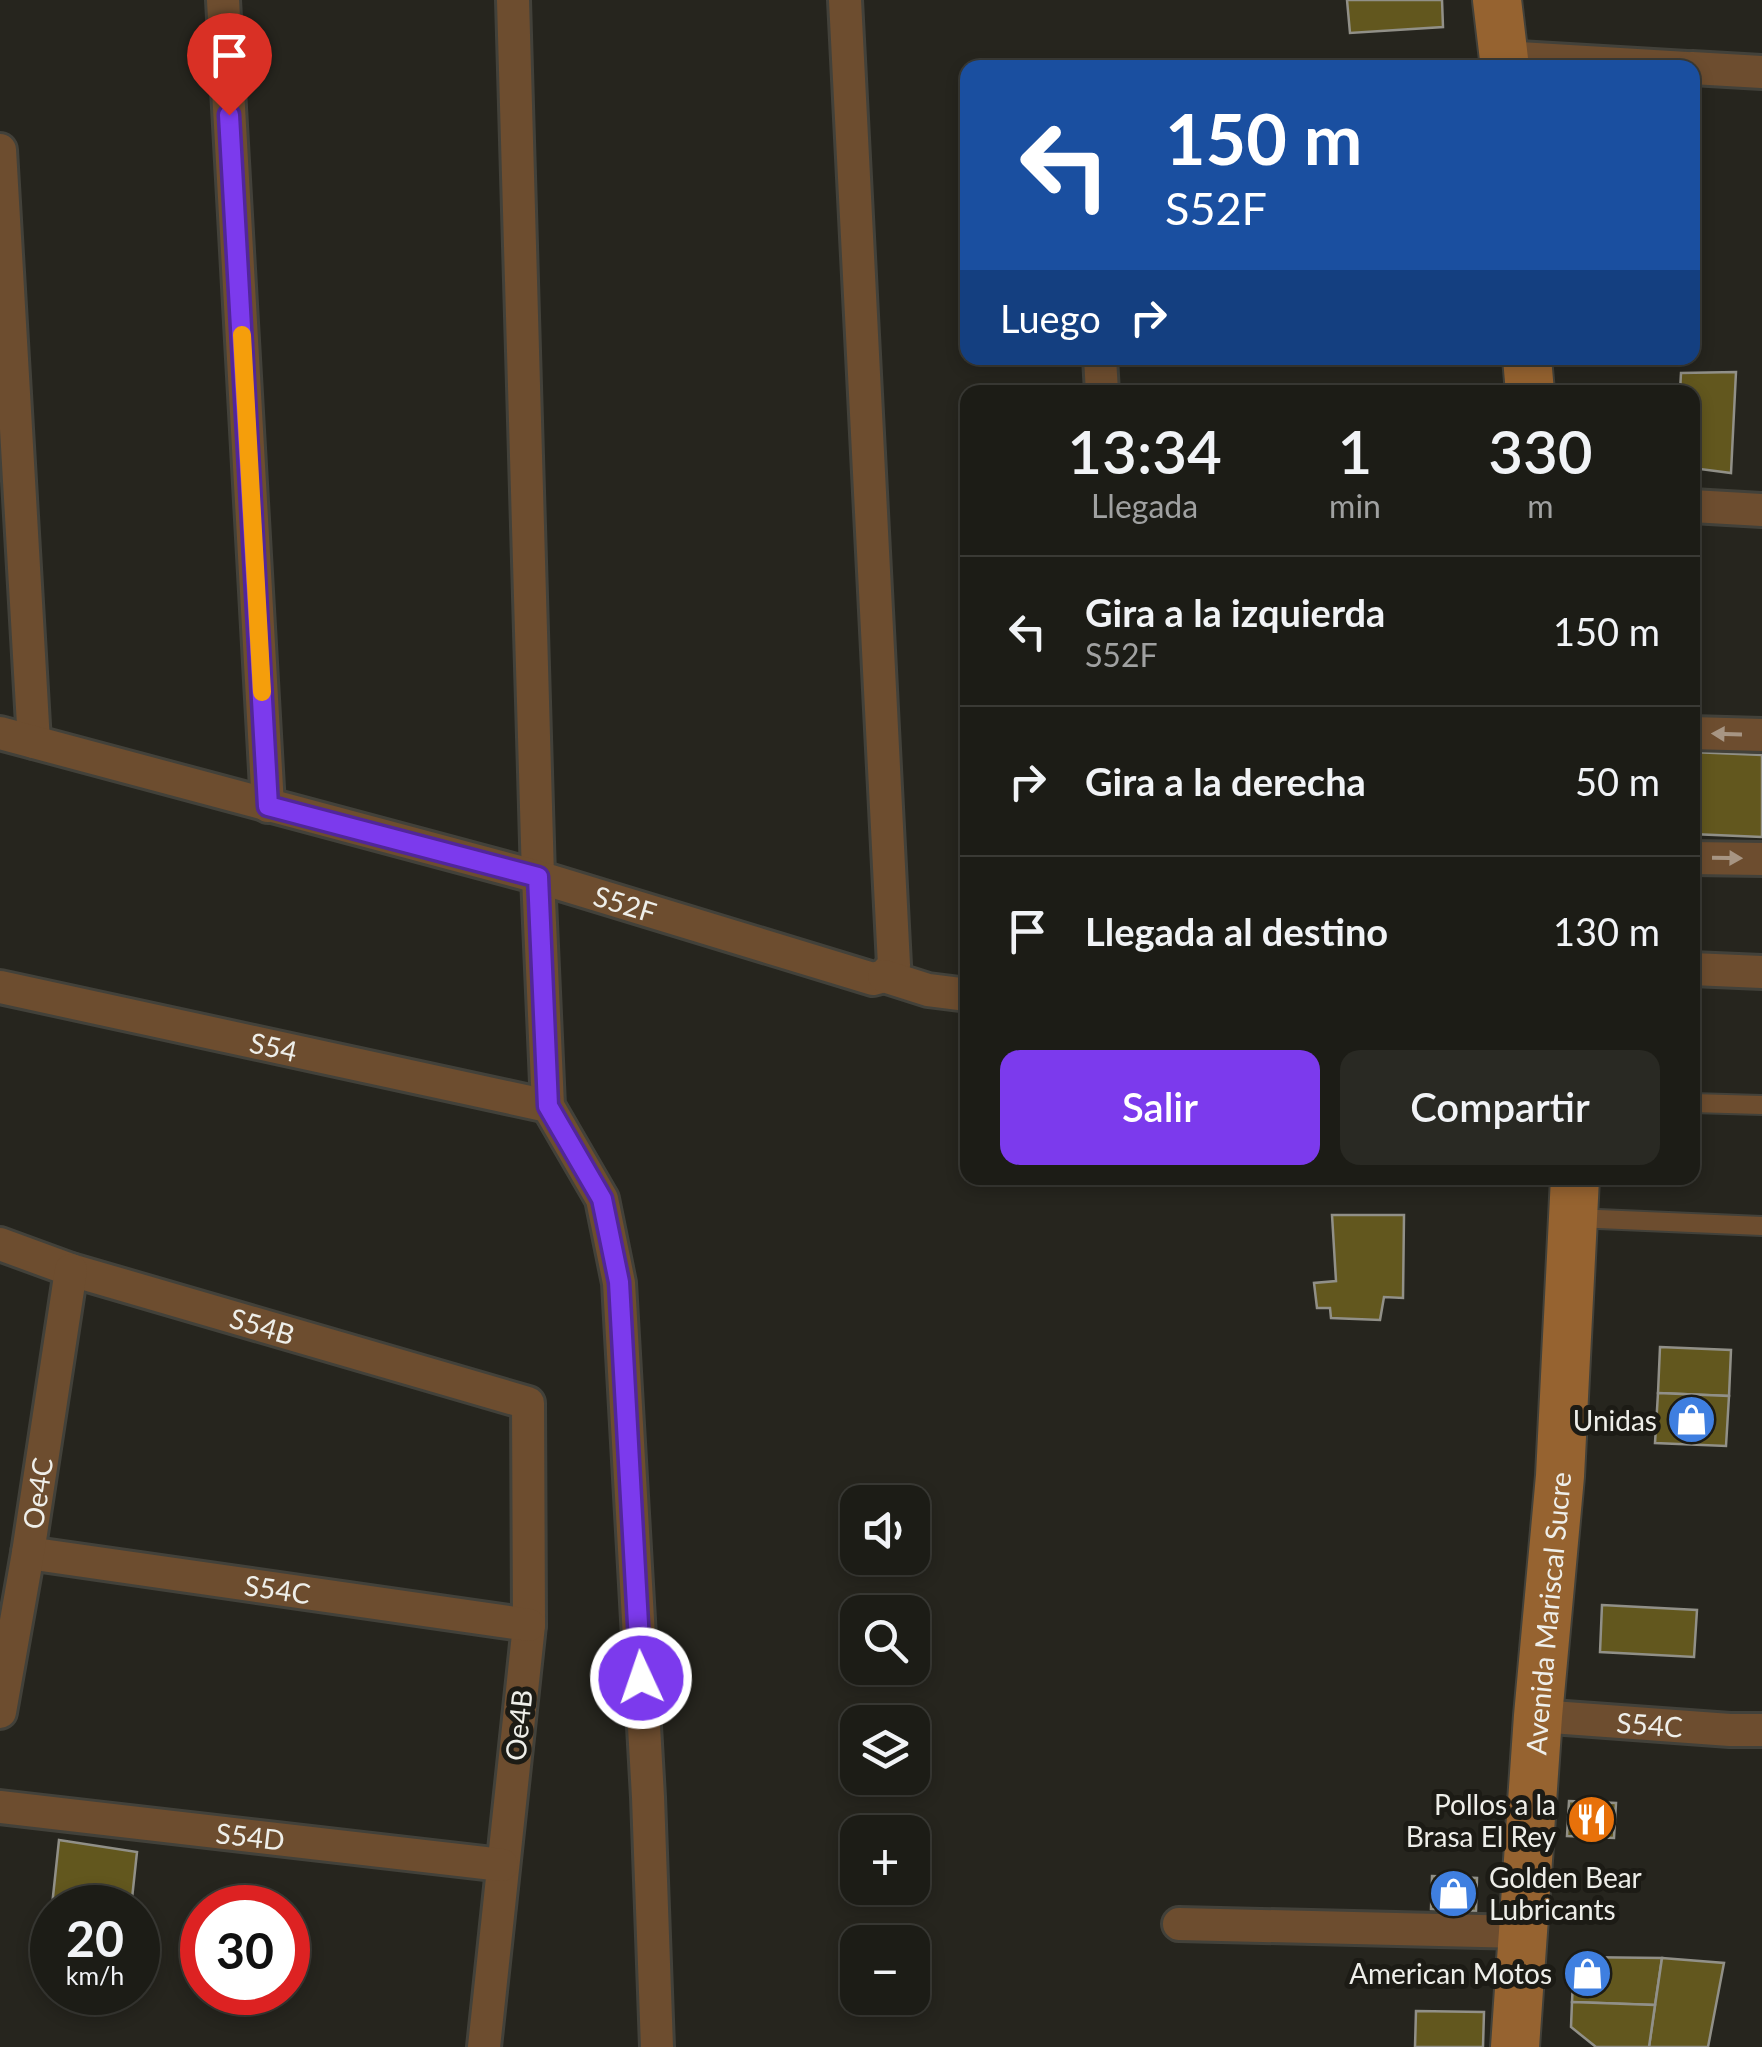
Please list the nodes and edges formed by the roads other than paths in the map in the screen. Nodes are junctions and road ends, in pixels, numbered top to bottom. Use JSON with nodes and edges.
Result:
{"nodes":[{"id":1,"x":223,"y":0,"type":"edge"},
{"id":2,"x":513,"y":0,"type":"edge"},
{"id":3,"x":845,"y":0,"type":"edge"},
{"id":4,"x":1497,"y":0,"type":"edge"},
{"id":5,"x":1504,"y":60,"type":"edge"},
{"id":6,"x":1700,"y":69,"type":"edge"},
{"id":7,"x":1762,"y":72,"type":"edge"},
{"id":8,"x":0,"y":150,"type":"edge"},
{"id":9,"x":1700,"y":506,"type":"edge"},
{"id":10,"x":1762,"y":510,"type":"edge"},
{"id":11,"x":0,"y":733,"type":"edge"},
{"id":12,"x":1700,"y":733,"type":"edge"},
{"id":13,"x":1762,"y":735,"type":"edge"},
{"id":14,"x":34,"y":742,"type":"junction"},
{"id":15,"x":268,"y":806,"type":"junction"},
{"id":16,"x":1700,"y":858,"type":"edge"},
{"id":17,"x":1762,"y":859,"type":"edge"},
{"id":18,"x":538,"y":877,"type":"junction"},
{"id":19,"x":1700,"y":969,"type":"edge"},
{"id":20,"x":889,"y":971,"type":"junction"},
{"id":21,"x":1762,"y":972,"type":"edge"},
{"id":22,"x":0,"y":987,"type":"edge"},
{"id":23,"x":960,"y":994,"type":"edge"},
{"id":24,"x":1700,"y":1103,"type":"edge"},
{"id":25,"x":1762,"y":1105,"type":"edge"},
{"id":26,"x":548,"y":1106,"type":"junction"},
{"id":27,"x":1575,"y":1198,"type":"edge"},
{"id":28,"x":1762,"y":1226,"type":"edge"},
{"id":29,"x":0,"y":1244,"type":"edge"},
{"id":30,"x":71,"y":1270,"type":"junction"},
{"id":31,"x":528,"y":1403,"type":"joint"},
{"id":32,"x":28,"y":1552,"type":"junction"},
{"id":33,"x":529,"y":1625,"type":"junction"},
{"id":34,"x":0,"y":1712,"type":"edge"},
{"id":35,"x":1538,"y":1716,"type":"junction"},
{"id":36,"x":1762,"y":1730,"type":"edge"},
{"id":37,"x":0,"y":1807,"type":"edge"},
{"id":38,"x":502,"y":1865,"type":"junction"},
{"id":39,"x":1179,"y":1924,"type":"dead end"},
{"id":40,"x":1523,"y":1932,"type":"junction"},
{"id":41,"x":484,"y":2047,"type":"edge"},
{"id":42,"x":657,"y":2047,"type":"edge"},
{"id":43,"x":1515,"y":2047,"type":"edge"}],
"edges":[{"from":1,"to":15,"type":"street"},
{"from":2,"to":18,"type":"street"},
{"from":3,"to":20,"type":"street"},
{"from":4,"to":5,"type":"main road"},
{"from":6,"to":7,"type":"street"},
{"from":8,"to":14,"type":"street"},
{"from":9,"to":10,"type":"street"},
{"from":11,"to":14,"type":"street","name":"S52F"},
{"from":13,"to":12,"type":"street","one_way":true},
{"from":14,"to":15,"type":"street","name":"S52F"},
{"from":15,"to":18,"type":"street","name":"S52F"},
{"from":16,"to":17,"type":"street","one_way":true},
{"from":18,"to":20,"type":"street","name":"S52F"},
{"from":18,"to":26,"type":"street"},
{"from":19,"to":21,"type":"street"},
{"from":20,"to":23,"type":"street","name":"S52F"},
{"from":22,"to":26,"type":"street","name":"S54"},
{"from":24,"to":25,"type":"lane"},
{"from":26,"to":42,"type":"street"},
{"from":27,"to":28,"type":"lane"},
{"from":27,"to":35,"type":"main road","name":"Avenida Mariscal Sucre"},
{"from":29,"to":30,"type":"street","name":"S54B"},
{"from":30,"to":31,"type":"street","name":"S54B"},
{"from":30,"to":32,"type":"street","name":"Oe4C"},
{"from":31,"to":33,"type":"street","name":"Oe4B"},
{"from":32,"to":33,"type":"street","name":"S54C"},
{"from":32,"to":34,"type":"street","name":"Oe4C"},
{"from":33,"to":38,"type":"street","name":"Oe4B"},
{"from":35,"to":36,"type":"street","name":"S54C"},
{"from":35,"to":40,"type":"main road","name":"Avenida Mariscal Sucre"},
{"from":37,"to":38,"type":"street","name":"S54D"},
{"from":38,"to":41,"type":"street","name":"Oe4B"},
{"from":39,"to":40,"type":"street"},
{"from":40,"to":43,"type":"main road","name":"Avenida Mariscal Sucre"}]}
